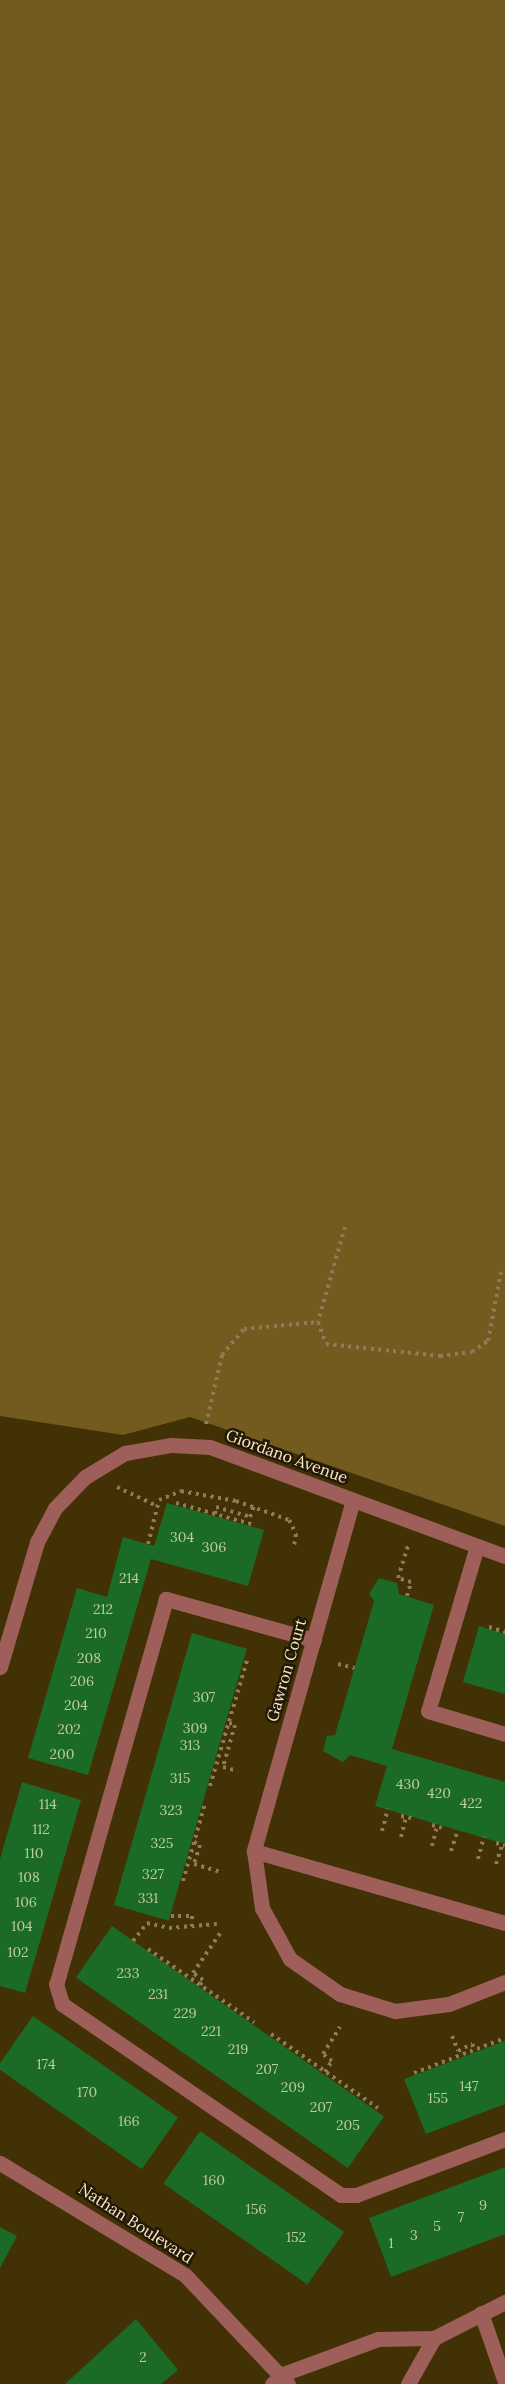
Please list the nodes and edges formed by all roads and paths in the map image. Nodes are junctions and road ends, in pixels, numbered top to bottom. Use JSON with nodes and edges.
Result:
{"nodes":[{"id":1,"x":345,"y":1227,"type":"dead end"},
{"id":2,"x":501,"y":1272,"type":"dead end"},
{"id":3,"x":318,"y":1322,"type":"junction"},
{"id":4,"x":200,"y":1447,"type":"junction"},
{"id":5,"x":116,"y":1486,"type":"dead end"},
{"id":6,"x":353,"y":1500,"type":"junction"},
{"id":7,"x":178,"y":1504,"type":"dead end"},
{"id":8,"x":157,"y":1506,"type":"junction"},
{"id":9,"x":254,"y":1506,"type":"junction"},
{"id":10,"x":215,"y":1514,"type":"junction"},
{"id":11,"x":249,"y":1525,"type":"dead end"},
{"id":12,"x":148,"y":1544,"type":"dead end"},
{"id":13,"x":408,"y":1545,"type":"dead end"},
{"id":14,"x":294,"y":1546,"type":"dead end"},
{"id":15,"x":477,"y":1546,"type":"junction"},
{"id":16,"x":505,"y":1556,"type":"edge"},
{"id":17,"x":407,"y":1596,"type":"dead end"},
{"id":18,"x":492,"y":1628,"type":"dead end"},
{"id":19,"x":503,"y":1632,"type":"edge"},
{"id":20,"x":314,"y":1640,"type":"junction"},
{"id":21,"x":245,"y":1662,"type":"dead end"},
{"id":22,"x":338,"y":1664,"type":"dead end"},
{"id":23,"x":0,"y":1667,"type":"edge"},
{"id":24,"x":355,"y":1668,"type":"dead end"},
{"id":25,"x":228,"y":1723,"type":"junction"},
{"id":26,"x":505,"y":1734,"type":"edge"},
{"id":27,"x":234,"y":1770,"type":"dead end"},
{"id":28,"x":210,"y":1786,"type":"dead end"},
{"id":29,"x":204,"y":1806,"type":"dead end"},
{"id":30,"x":388,"y":1809,"type":"dead end"},
{"id":31,"x":407,"y":1816,"type":"dead end"},
{"id":32,"x":438,"y":1826,"type":"dead end"},
{"id":33,"x":458,"y":1830,"type":"dead end"},
{"id":34,"x":382,"y":1831,"type":"dead end"},
{"id":35,"x":401,"y":1837,"type":"dead end"},
{"id":36,"x":484,"y":1837,"type":"dead end"},
{"id":37,"x":194,"y":1842,"type":"junction"},
{"id":38,"x":500,"y":1844,"type":"edge"},
{"id":39,"x":432,"y":1846,"type":"dead end"},
{"id":40,"x":254,"y":1851,"type":"junction"},
{"id":41,"x":451,"y":1851,"type":"dead end"},
{"id":42,"x":478,"y":1859,"type":"dead end"},
{"id":43,"x":496,"y":1864,"type":"dead end"},
{"id":44,"x":221,"y":1872,"type":"dead end"},
{"id":45,"x":183,"y":1878,"type":"dead end"},
{"id":46,"x":171,"y":1916,"type":"dead end"},
{"id":47,"x":505,"y":1923,"type":"edge"},
{"id":48,"x":217,"y":1924,"type":"dead end"},
{"id":49,"x":192,"y":1926,"type":"junction"},
{"id":50,"x":220,"y":1932,"type":"dead end"},
{"id":51,"x":133,"y":1941,"type":"dead end"},
{"id":52,"x":149,"y":1951,"type":"dead end"},
{"id":53,"x":505,"y":1982,"type":"edge"},
{"id":54,"x":200,"y":1985,"type":"junction"},
{"id":55,"x":252,"y":2021,"type":"dead end"},
{"id":56,"x":340,"y":2027,"type":"dead end"},
{"id":57,"x":273,"y":2036,"type":"dead end"},
{"id":58,"x":452,"y":2036,"type":"dead end"},
{"id":59,"x":505,"y":2038,"type":"edge"},
{"id":60,"x":472,"y":2052,"type":"junction"},
{"id":61,"x":415,"y":2073,"type":"dead end"},
{"id":62,"x":327,"y":2074,"type":"junction"},
{"id":63,"x":376,"y":2107,"type":"dead end"},
{"id":64,"x":505,"y":2139,"type":"edge"},
{"id":65,"x":0,"y":2163,"type":"edge"},
{"id":66,"x":505,"y":2302,"type":"edge"},
{"id":67,"x":481,"y":2313,"type":"junction"},
{"id":68,"x":434,"y":2338,"type":"junction"},
{"id":69,"x":281,"y":2381,"type":"edge"},
{"id":70,"x":505,"y":2382,"type":"edge"},
{"id":71,"x":408,"y":2384,"type":"edge"}],
"edges":[{"from":1,"to":3,"type":"path"},
{"from":2,"to":3,"type":"path"},
{"from":3,"to":4,"type":"path"},
{"from":4,"to":6,"type":"street","name":"Giordano Avenue"},
{"from":4,"to":23,"type":"street","name":"Giordano Avenue"},
{"from":5,"to":8,"type":"path"},
{"from":6,"to":15,"type":"street","name":"Giordano Avenue"},
{"from":6,"to":20,"type":"street","name":"Gawron Court"},
{"from":7,"to":10,"type":"path"},
{"from":8,"to":9,"type":"path"},
{"from":8,"to":12,"type":"path"},
{"from":9,"to":10,"type":"path"},
{"from":9,"to":14,"type":"path"},
{"from":10,"to":11,"type":"path"},
{"from":13,"to":17,"type":"path"},
{"from":15,"to":16,"type":"street","name":"Giordano Avenue"},
{"from":15,"to":26,"type":"street"},
{"from":18,"to":19,"type":"path"},
{"from":20,"to":40,"type":"street","name":"Gawron Court"},
{"from":20,"to":64,"type":"street"},
{"from":21,"to":25,"type":"path"},
{"from":22,"to":24,"type":"path"},
{"from":25,"to":27,"type":"path"},
{"from":25,"to":28,"type":"path"},
{"from":29,"to":37,"type":"path"},
{"from":30,"to":34,"type":"path"},
{"from":31,"to":35,"type":"path"},
{"from":32,"to":39,"type":"path"},
{"from":33,"to":41,"type":"path"},
{"from":36,"to":42,"type":"path"},
{"from":37,"to":44,"type":"path"},
{"from":37,"to":45,"type":"path"},
{"from":38,"to":43,"type":"path"},
{"from":40,"to":47,"type":"street"},
{"from":40,"to":53,"type":"street","name":"Gawron Court"},
{"from":46,"to":49,"type":"path"},
{"from":48,"to":49,"type":"path"},
{"from":49,"to":51,"type":"path"},
{"from":50,"to":54,"type":"path"},
{"from":52,"to":54,"type":"path"},
{"from":54,"to":55,"type":"path"},
{"from":56,"to":62,"type":"path"},
{"from":57,"to":62,"type":"path"},
{"from":58,"to":60,"type":"path"},
{"from":59,"to":60,"type":"path"},
{"from":60,"to":61,"type":"path"},
{"from":62,"to":63,"type":"path"},
{"from":65,"to":69,"type":"street","name":"Nathan Boulevard"},
{"from":66,"to":67,"type":"street"},
{"from":67,"to":68,"type":"street"},
{"from":67,"to":70,"type":"street"},
{"from":68,"to":69,"type":"street"},
{"from":68,"to":71,"type":"street"}]}
